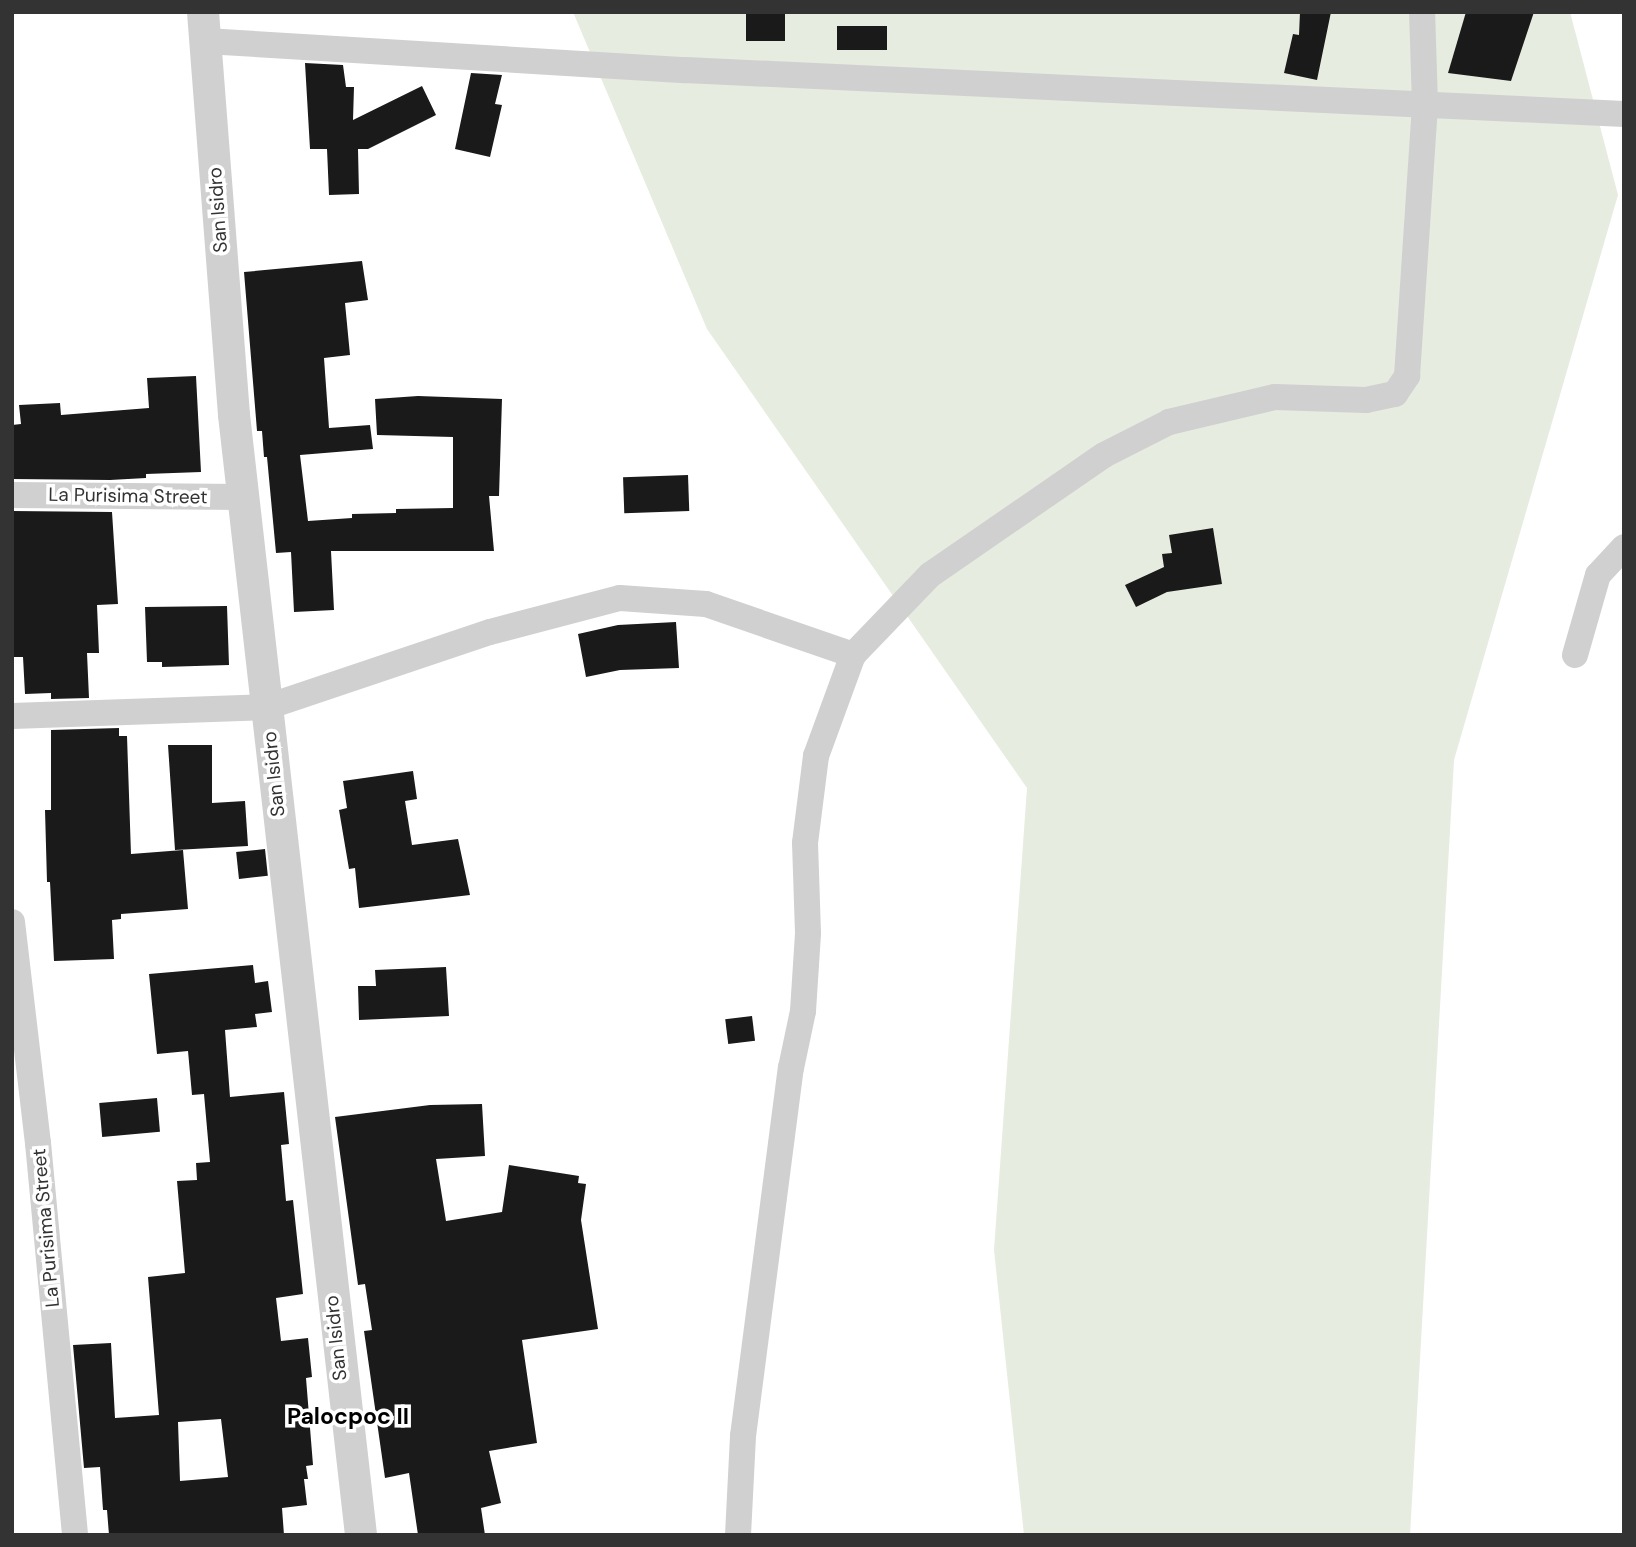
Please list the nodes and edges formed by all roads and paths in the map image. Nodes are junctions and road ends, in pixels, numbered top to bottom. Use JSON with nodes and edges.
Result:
{"nodes":[{"id":1,"x":1422,"y":12,"type":"edge"},
{"id":2,"x":204,"y":27,"type":"edge"},
{"id":3,"x":1425,"y":105,"type":"junction"},
{"id":4,"x":1624,"y":114,"type":"edge"},
{"id":5,"x":12,"y":495,"type":"edge"},
{"id":6,"x":243,"y":497,"type":"junction"},
{"id":7,"x":1624,"y":547,"type":"edge"},
{"id":8,"x":853,"y":655,"type":"junction"},
{"id":9,"x":1575,"y":655,"type":"dead end"},
{"id":10,"x":267,"y":707,"type":"junction"},
{"id":11,"x":12,"y":716,"type":"edge"},
{"id":12,"x":12,"y":922,"type":"edge"},
{"id":13,"x":16,"y":981,"type":"edge"},
{"id":14,"x":75,"y":1535,"type":"edge"},
{"id":15,"x":361,"y":1535,"type":"edge"},
{"id":16,"x":738,"y":1535,"type":"edge"}],
"edges":[{"from":1,"to":3,"type":"street"},
{"from":2,"to":3,"type":"street"},
{"from":2,"to":6,"type":"street","name":"San Isidro"},
{"from":3,"to":4,"type":"street"},
{"from":3,"to":8,"type":"street"},
{"from":5,"to":6,"type":"street","name":"La Purisima Street"},
{"from":6,"to":10,"type":"street","name":"San Isidro"},
{"from":7,"to":9,"type":"street"},
{"from":8,"to":10,"type":"street"},
{"from":8,"to":16,"type":"street"},
{"from":10,"to":11,"type":"street"},
{"from":10,"to":15,"type":"street","name":"San Isidro"},
{"from":12,"to":13,"type":"street","name":"La Purisima Street"},
{"from":13,"to":14,"type":"street","name":"La Purisima Street"}]}
